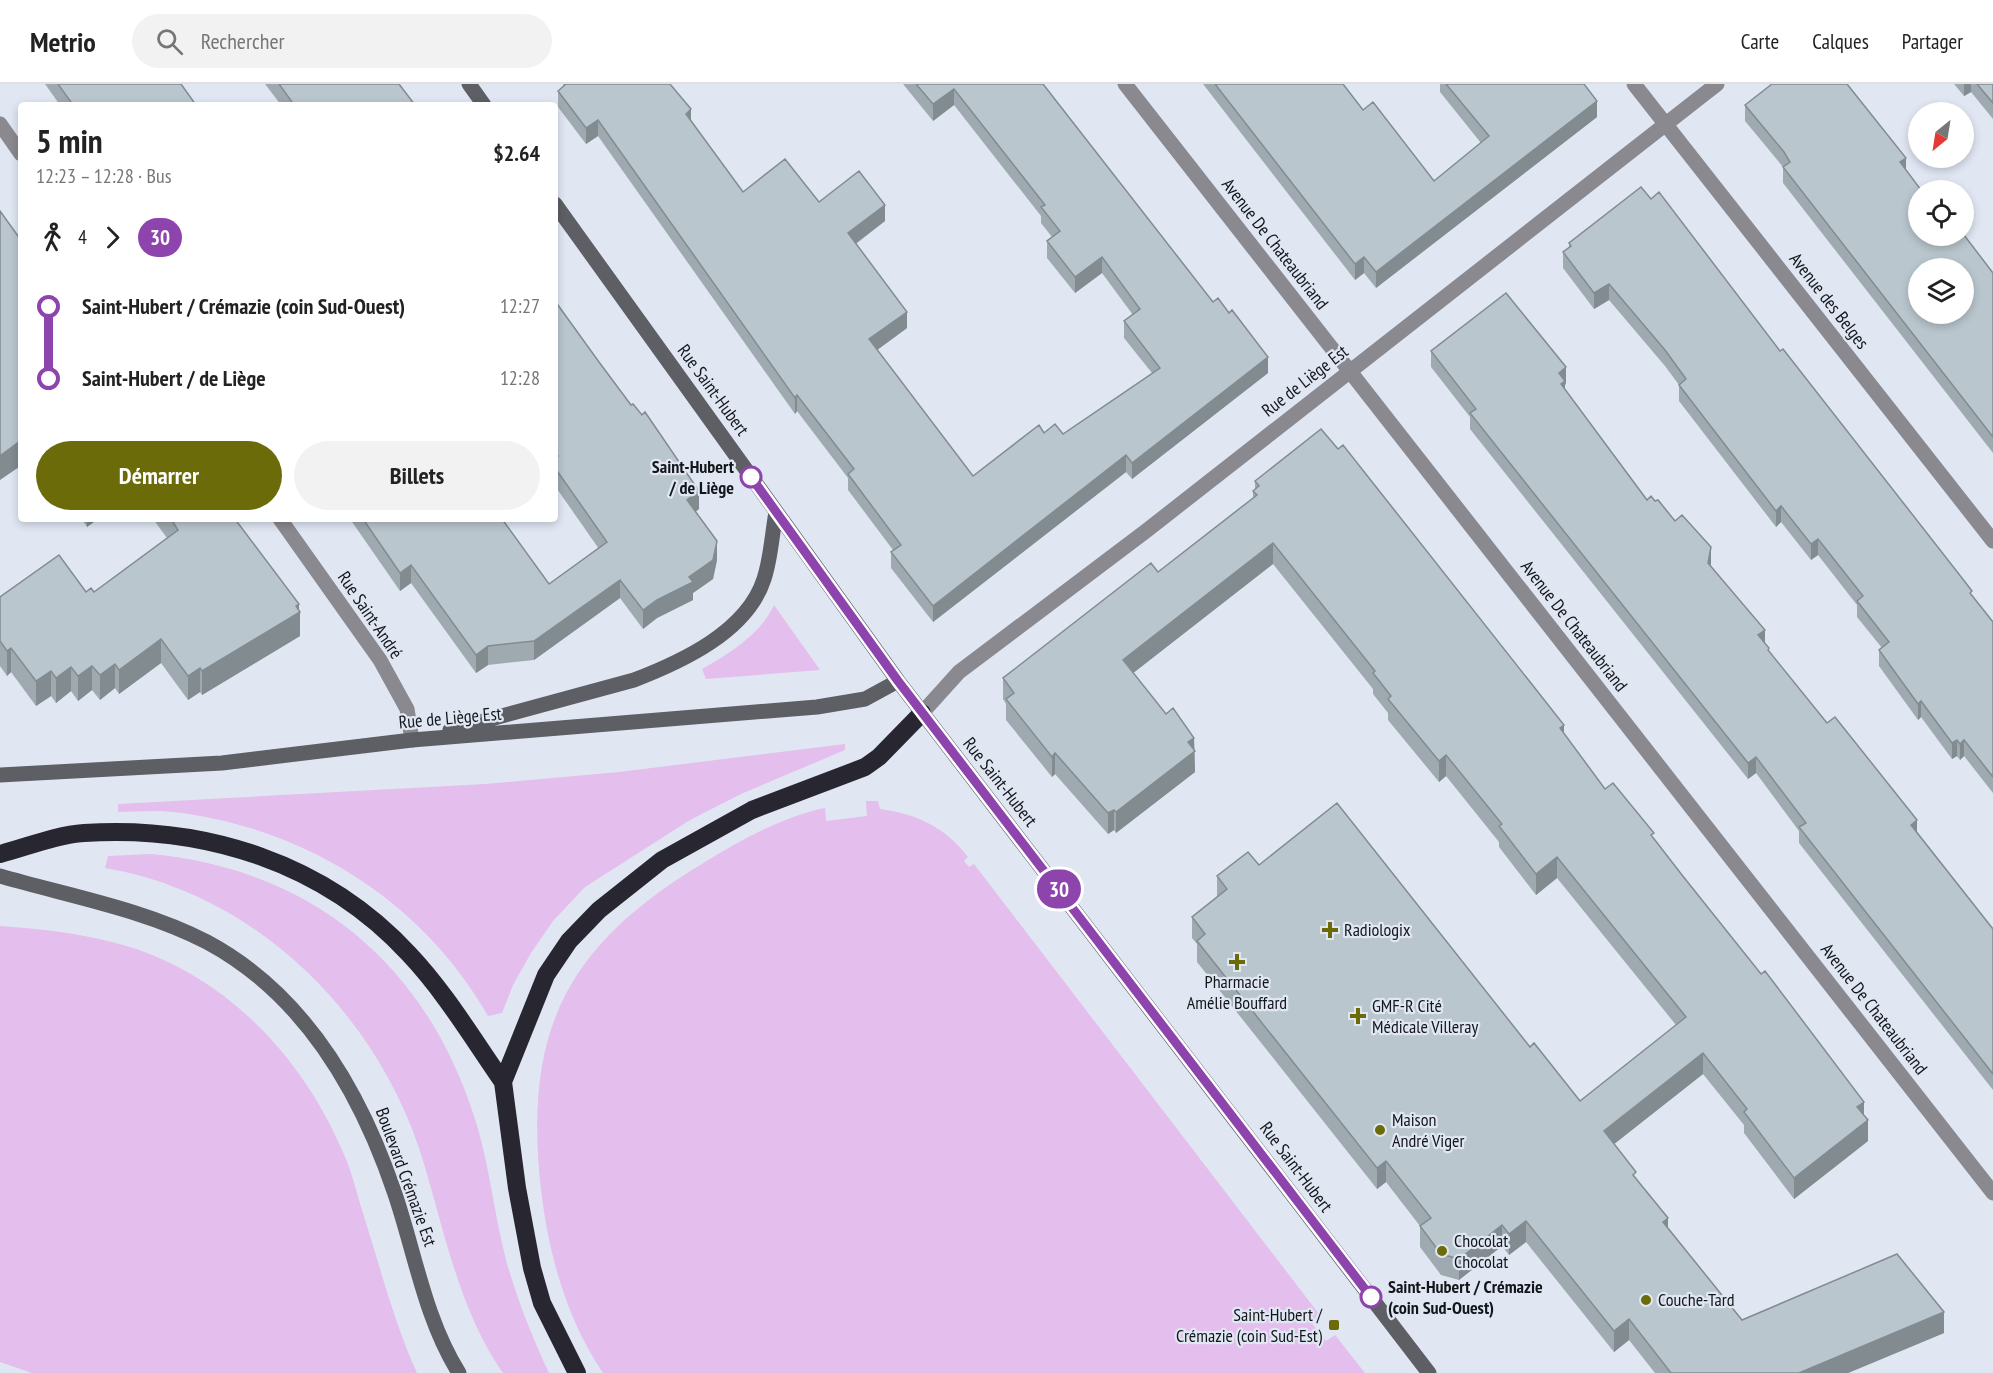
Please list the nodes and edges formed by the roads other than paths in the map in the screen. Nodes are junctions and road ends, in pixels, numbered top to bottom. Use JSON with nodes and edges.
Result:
{"nodes":[{"id":1,"x":469,"y":84,"type":"edge"},
{"id":2,"x":1125,"y":84,"type":"edge"},
{"id":3,"x":1634,"y":84,"type":"edge"},
{"id":4,"x":1717,"y":84,"type":"edge"},
{"id":5,"x":482,"y":102,"type":"edge"},
{"id":6,"x":0,"y":124,"type":"edge"},
{"id":7,"x":1666,"y":125,"type":"junction"},
{"id":8,"x":18,"y":150,"type":"edge"},
{"id":9,"x":558,"y":208,"type":"edge"},
{"id":10,"x":1350,"y":371,"type":"junction"},
{"id":11,"x":776,"y":512,"type":"junction"},
{"id":12,"x":282,"y":522,"type":"edge"},
{"id":13,"x":1993,"y":541,"type":"edge"},
{"id":14,"x":898,"y":681,"type":"junction"},
{"id":15,"x":922,"y":714,"type":"junction"},
{"id":16,"x":412,"y":740,"type":"junction"},
{"id":17,"x":0,"y":775,"type":"edge"},
{"id":18,"x":0,"y":854,"type":"edge"},
{"id":19,"x":0,"y":876,"type":"edge"},
{"id":20,"x":503,"y":1082,"type":"junction"},
{"id":21,"x":1993,"y":1193,"type":"edge"},
{"id":22,"x":459,"y":1373,"type":"edge"},
{"id":23,"x":577,"y":1373,"type":"edge"},
{"id":24,"x":1429,"y":1373,"type":"edge"}],
"edges":[{"from":1,"to":5,"type":"street"},
{"from":2,"to":10,"type":"street","name":"Avenue De Chateaubriand"},
{"from":3,"to":7,"type":"street","name":"Avenue des Belges"},
{"from":4,"to":7,"type":"street","name":"Rue de Liège Est"},
{"from":6,"to":8,"type":"street"},
{"from":7,"to":10,"type":"street","name":"Rue de Liège Est"},
{"from":7,"to":13,"type":"street","name":"Avenue des Belges"},
{"from":9,"to":11,"type":"street","name":"Rue Saint-Hubert"},
{"from":10,"to":15,"type":"street","name":"Rue de Liège Est"},
{"from":10,"to":21,"type":"street","name":"Avenue De Chateaubriand"},
{"from":11,"to":14,"type":"street","name":"Rue Saint-Hubert"},
{"from":11,"to":16,"type":"street"},
{"from":12,"to":16,"type":"street","name":"Rue Saint-André"},
{"from":14,"to":15,"type":"street","name":"Rue Saint-Hubert"},
{"from":14,"to":16,"type":"street","name":"Rue de Liège Est"},
{"from":15,"to":20,"type":"highway"},
{"from":15,"to":24,"type":"street","name":"Rue Saint-Hubert"},
{"from":16,"to":17,"type":"street","name":"Rue de Liège Est"},
{"from":18,"to":20,"type":"highway"},
{"from":19,"to":22,"type":"street","name":"Boulevard Crémazie Est"},
{"from":20,"to":23,"type":"highway"}]}
